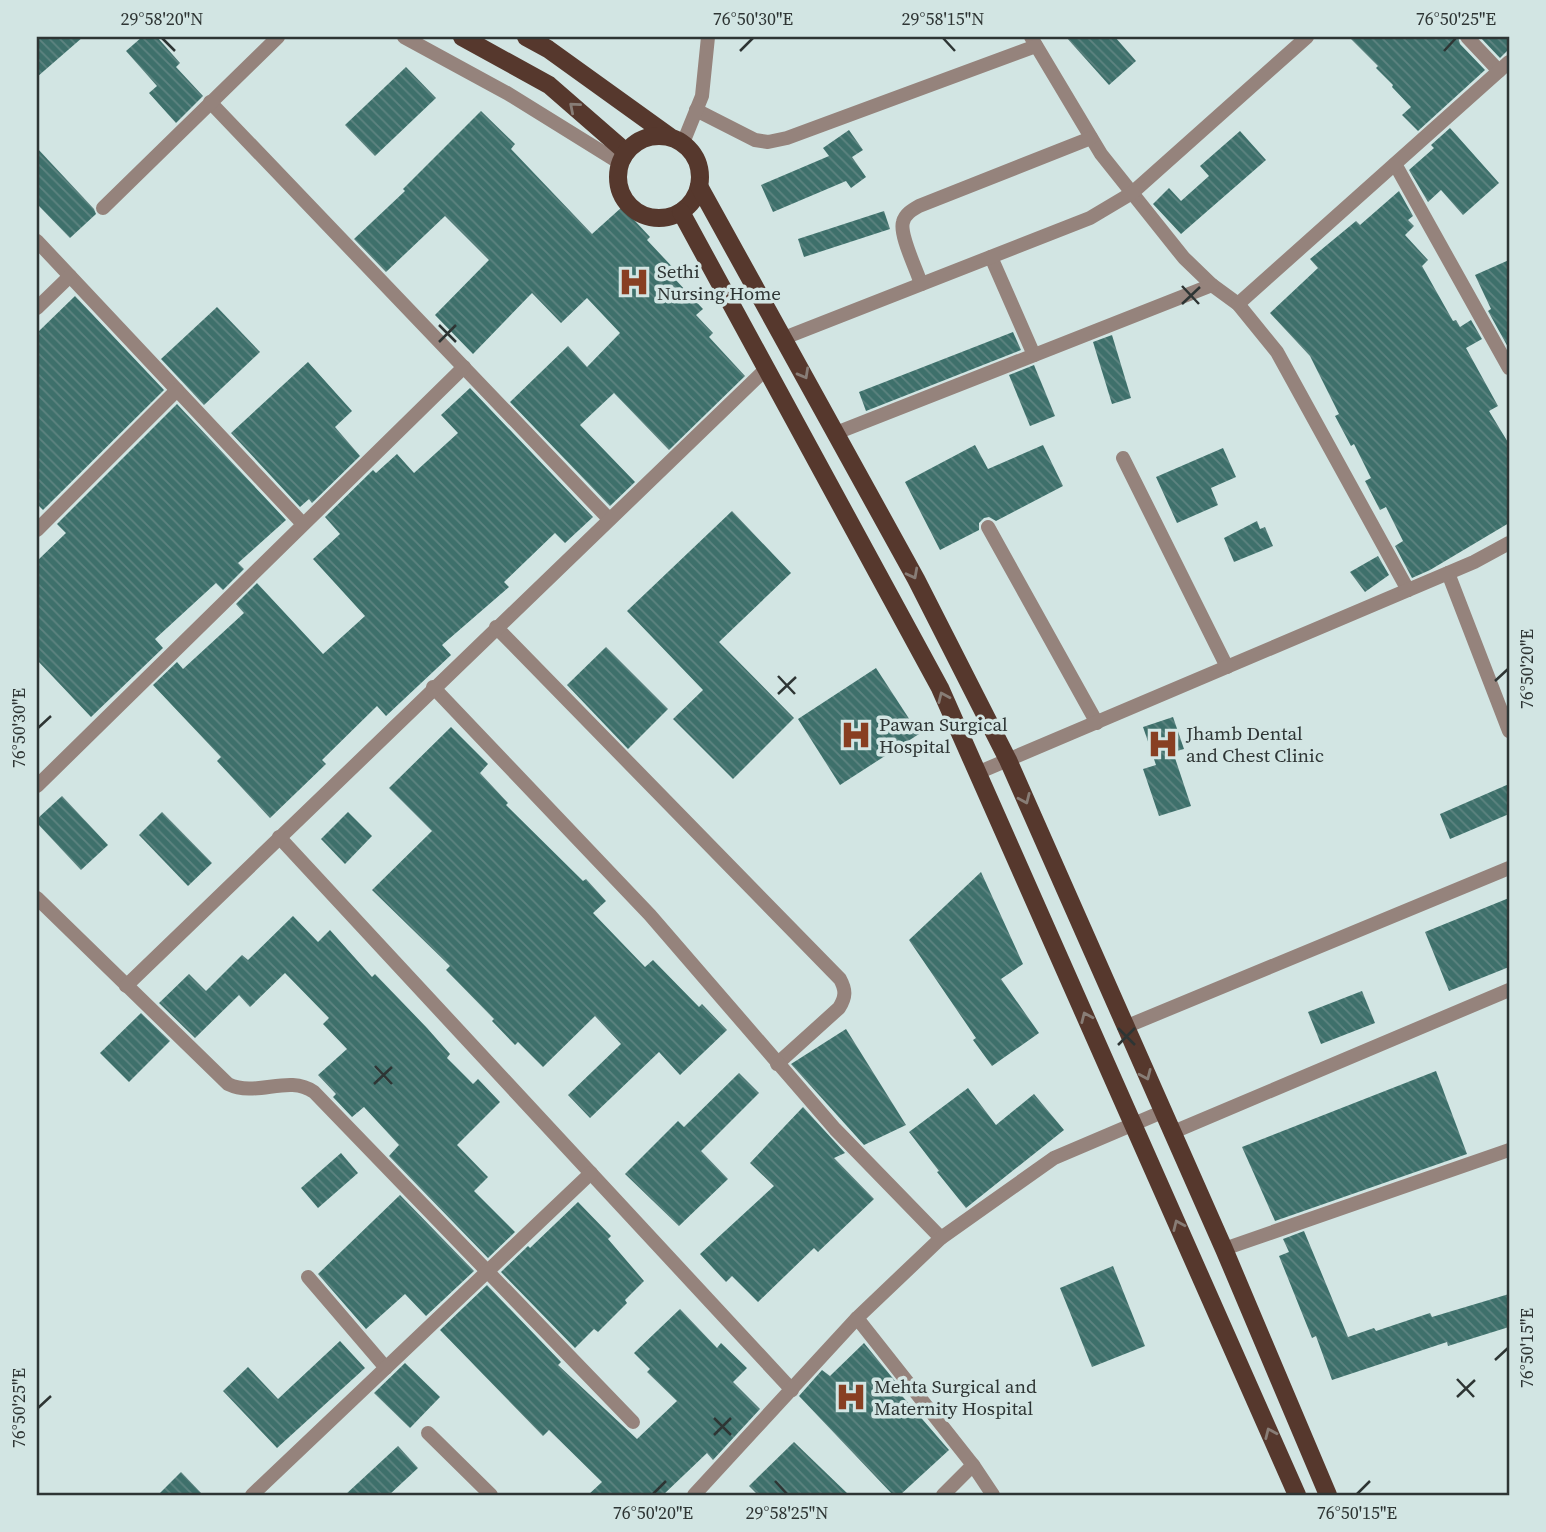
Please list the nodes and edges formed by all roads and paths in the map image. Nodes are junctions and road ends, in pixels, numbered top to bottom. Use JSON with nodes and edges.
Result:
{"nodes":[{"id":1,"x":278,"y":37,"type":"edge"},
{"id":2,"x":404,"y":37,"type":"edge"},
{"id":3,"x":462,"y":37,"type":"edge"},
{"id":4,"x":526,"y":37,"type":"edge"},
{"id":5,"x":708,"y":37,"type":"edge"},
{"id":6,"x":1307,"y":37,"type":"edge"},
{"id":7,"x":1467,"y":37,"type":"edge"},
{"id":8,"x":1033,"y":41,"type":"edge"},
{"id":9,"x":1504,"y":66,"type":"edge"},
{"id":10,"x":210,"y":103,"type":"junction"},
{"id":11,"x":696,"y":110,"type":"junction"},
{"id":12,"x":1091,"y":138,"type":"junction"},
{"id":13,"x":676,"y":140,"type":"junction"},
{"id":14,"x":623,"y":158,"type":"junction"},
{"id":15,"x":1395,"y":164,"type":"junction"},
{"id":16,"x":699,"y":186,"type":"junction"},
{"id":17,"x":1132,"y":193,"type":"junction"},
{"id":18,"x":103,"y":208,"type":"dead end"},
{"id":19,"x":681,"y":212,"type":"junction"},
{"id":20,"x":37,"y":240,"type":"edge"},
{"id":21,"x":991,"y":257,"type":"junction"},
{"id":22,"x":70,"y":276,"type":"junction"},
{"id":23,"x":921,"y":284,"type":"junction"},
{"id":24,"x":1212,"y":285,"type":"junction"},
{"id":25,"x":1238,"y":304,"type":"junction"},
{"id":26,"x":37,"y":308,"type":"edge"},
{"id":27,"x":784,"y":338,"type":"junction"},
{"id":28,"x":1034,"y":355,"type":"junction"},
{"id":29,"x":464,"y":367,"type":"junction"},
{"id":30,"x":767,"y":368,"type":"junction"},
{"id":31,"x":1509,"y":368,"type":"edge"},
{"id":32,"x":177,"y":390,"type":"junction"},
{"id":33,"x":836,"y":433,"type":"junction"},
{"id":34,"x":1123,"y":458,"type":"dead end"},
{"id":35,"x":609,"y":519,"type":"junction"},
{"id":36,"x":303,"y":524,"type":"junction"},
{"id":37,"x":988,"y":527,"type":"dead end"},
{"id":38,"x":37,"y":530,"type":"edge"},
{"id":39,"x":1509,"y":543,"type":"edge"},
{"id":40,"x":1448,"y":573,"type":"junction"},
{"id":41,"x":1408,"y":590,"type":"junction"},
{"id":42,"x":496,"y":628,"type":"junction"},
{"id":43,"x":1227,"y":667,"type":"junction"},
{"id":44,"x":433,"y":687,"type":"junction"},
{"id":45,"x":1097,"y":723,"type":"junction"},
{"id":46,"x":1509,"y":731,"type":"edge"},
{"id":47,"x":1008,"y":761,"type":"junction"},
{"id":48,"x":977,"y":774,"type":"junction"},
{"id":49,"x":37,"y":786,"type":"edge"},
{"id":50,"x":278,"y":837,"type":"junction"},
{"id":51,"x":1509,"y":868,"type":"edge"},
{"id":52,"x":37,"y":898,"type":"edge"},
{"id":53,"x":126,"y":986,"type":"junction"},
{"id":54,"x":1509,"y":989,"type":"edge"},
{"id":55,"x":1125,"y":1027,"type":"junction"},
{"id":56,"x":777,"y":1064,"type":"junction"},
{"id":57,"x":1162,"y":1112,"type":"junction"},
{"id":58,"x":1133,"y":1124,"type":"junction"},
{"id":59,"x":1171,"y":1133,"type":"junction"},
{"id":60,"x":1509,"y":1150,"type":"edge"},
{"id":61,"x":591,"y":1173,"type":"junction"},
{"id":62,"x":941,"y":1238,"type":"junction"},
{"id":63,"x":1224,"y":1249,"type":"junction"},
{"id":64,"x":487,"y":1271,"type":"junction"},
{"id":65,"x":308,"y":1277,"type":"dead end"},
{"id":66,"x":857,"y":1318,"type":"junction"},
{"id":67,"x":386,"y":1368,"type":"junction"},
{"id":68,"x":792,"y":1390,"type":"junction"},
{"id":69,"x":633,"y":1422,"type":"dead end"},
{"id":70,"x":428,"y":1433,"type":"dead end"},
{"id":71,"x":973,"y":1465,"type":"junction"},
{"id":72,"x":252,"y":1495,"type":"edge"},
{"id":73,"x":491,"y":1495,"type":"edge"},
{"id":74,"x":694,"y":1495,"type":"edge"},
{"id":75,"x":943,"y":1495,"type":"edge"},
{"id":76,"x":993,"y":1495,"type":"edge"},
{"id":77,"x":1297,"y":1495,"type":"edge"},
{"id":78,"x":1328,"y":1495,"type":"edge"}],
"edges":[{"from":1,"to":10,"type":"street"},
{"from":2,"to":14,"type":"street"},
{"from":14,"to":3,"type":"main road","one_way":true},
{"from":4,"to":13,"type":"main road"},
{"from":5,"to":11,"type":"street"},
{"from":6,"to":17,"type":"street"},
{"from":7,"to":9,"type":"street"},
{"from":8,"to":11,"type":"street"},
{"from":8,"to":12,"type":"street"},
{"from":9,"to":15,"type":"street"},
{"from":10,"to":18,"type":"street"},
{"from":10,"to":29,"type":"street"},
{"from":11,"to":13,"type":"street"},
{"from":12,"to":17,"type":"street"},
{"from":12,"to":23,"type":"street"},
{"from":13,"to":14,"type":"main road"},
{"from":13,"to":16,"type":"main road"},
{"from":14,"to":19,"type":"main road"},
{"from":15,"to":25,"type":"street"},
{"from":15,"to":31,"type":"street"},
{"from":16,"to":19,"type":"main road"},
{"from":16,"to":27,"type":"main road"},
{"from":17,"to":21,"type":"street"},
{"from":17,"to":24,"type":"street"},
{"from":19,"to":30,"type":"main road"},
{"from":20,"to":22,"type":"street"},
{"from":21,"to":23,"type":"street"},
{"from":21,"to":28,"type":"street"},
{"from":22,"to":26,"type":"street"},
{"from":22,"to":32,"type":"street"},
{"from":23,"to":27,"type":"street"},
{"from":24,"to":25,"type":"street"},
{"from":24,"to":28,"type":"street"},
{"from":25,"to":41,"type":"street"},
{"from":27,"to":33,"type":"main road","one_way":true},
{"from":28,"to":33,"type":"street"},
{"from":29,"to":35,"type":"street"},
{"from":29,"to":36,"type":"street"},
{"from":30,"to":35,"type":"street"},
{"from":48,"to":30,"type":"main road","one_way":true},
{"from":32,"to":36,"type":"street"},
{"from":32,"to":38,"type":"street"},
{"from":33,"to":47,"type":"main road","one_way":true},
{"from":34,"to":43,"type":"street"},
{"from":35,"to":42,"type":"street"},
{"from":36,"to":49,"type":"street"},
{"from":37,"to":45,"type":"street"},
{"from":39,"to":40,"type":"street"},
{"from":40,"to":41,"type":"street"},
{"from":40,"to":46,"type":"street"},
{"from":41,"to":43,"type":"street"},
{"from":42,"to":44,"type":"street"},
{"from":42,"to":56,"type":"street"},
{"from":43,"to":45,"type":"street"},
{"from":44,"to":50,"type":"street"},
{"from":44,"to":56,"type":"street"},
{"from":45,"to":47,"type":"street"},
{"from":47,"to":48,"type":"street"},
{"from":47,"to":55,"type":"main road","one_way":true},
{"from":58,"to":48,"type":"main road","one_way":true},
{"from":50,"to":53,"type":"street"},
{"from":50,"to":61,"type":"street"},
{"from":51,"to":55,"type":"street"},
{"from":52,"to":53,"type":"street"},
{"from":53,"to":64,"type":"street"},
{"from":54,"to":59,"type":"street"},
{"from":55,"to":57,"type":"main road","one_way":true},
{"from":56,"to":62,"type":"street"},
{"from":57,"to":58,"type":"street"},
{"from":57,"to":59,"type":"main road"},
{"from":58,"to":62,"type":"street"},
{"from":77,"to":58,"type":"main road","one_way":true},
{"from":59,"to":63,"type":"main road"},
{"from":60,"to":63,"type":"street"},
{"from":61,"to":64,"type":"street"},
{"from":61,"to":68,"type":"street"},
{"from":62,"to":66,"type":"street"},
{"from":63,"to":78,"type":"main road"},
{"from":64,"to":67,"type":"street"},
{"from":64,"to":69,"type":"street"},
{"from":65,"to":67,"type":"street"},
{"from":66,"to":68,"type":"street"},
{"from":66,"to":71,"type":"street"},
{"from":67,"to":72,"type":"street"},
{"from":68,"to":74,"type":"street"},
{"from":70,"to":73,"type":"street"},
{"from":71,"to":75,"type":"street"},
{"from":71,"to":76,"type":"street"}]}
